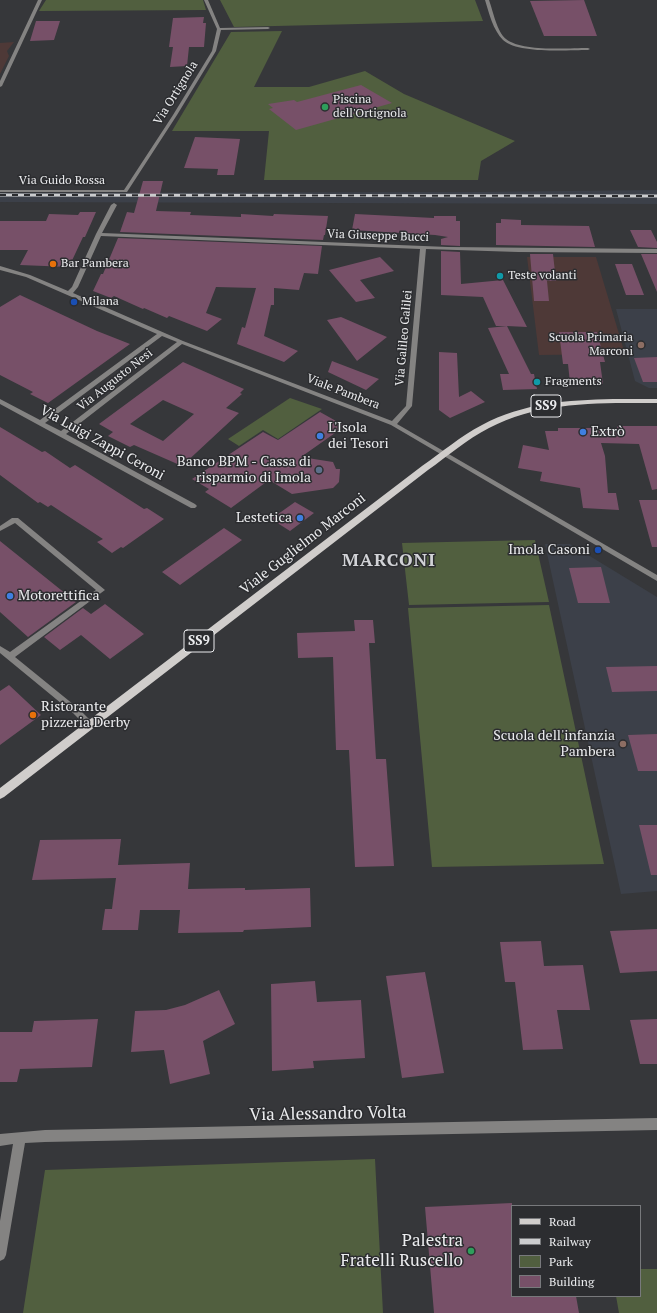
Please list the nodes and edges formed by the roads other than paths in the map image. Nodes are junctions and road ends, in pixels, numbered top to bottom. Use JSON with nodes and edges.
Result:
{"nodes":[{"id":1,"x":40,"y":0,"type":"edge"},
{"id":2,"x":206,"y":0,"type":"edge"},
{"id":3,"x":487,"y":0,"type":"edge"},
{"id":4,"x":268,"y":28,"type":"dead end"},
{"id":5,"x":219,"y":29,"type":"junction"},
{"id":6,"x":588,"y":49,"type":"dead end"},
{"id":7,"x":0,"y":86,"type":"edge"},
{"id":8,"x":0,"y":191,"type":"edge"},
{"id":9,"x":125,"y":191,"type":"joint"},
{"id":10,"x":114,"y":205,"type":"dead end"},
{"id":11,"x":99,"y":234,"type":"junction"},
{"id":12,"x":423,"y":248,"type":"junction"},
{"id":13,"x":657,"y":251,"type":"edge"},
{"id":14,"x":0,"y":268,"type":"edge"},
{"id":15,"x":70,"y":293,"type":"junction"},
{"id":16,"x":161,"y":334,"type":"junction"},
{"id":17,"x":181,"y":342,"type":"junction"},
{"id":18,"x":0,"y":401,"type":"edge"},
{"id":19,"x":657,"y":401,"type":"edge"},
{"id":20,"x":41,"y":424,"type":"junction"},
{"id":21,"x":393,"y":424,"type":"junction"},
{"id":22,"x":62,"y":434,"type":"junction"},
{"id":23,"x":446,"y":453,"type":"junction"},
{"id":24,"x":193,"y":506,"type":"dead end"},
{"id":25,"x":0,"y":529,"type":"edge"},
{"id":26,"x":657,"y":578,"type":"edge"},
{"id":27,"x":0,"y":649,"type":"edge"},
{"id":28,"x":9,"y":657,"type":"junction"},
{"id":29,"x":90,"y":725,"type":"junction"},
{"id":30,"x":0,"y":794,"type":"edge"},
{"id":31,"x":657,"y":1124,"type":"edge"},
{"id":32,"x":20,"y":1138,"type":"junction"},
{"id":33,"x":0,"y":1140,"type":"edge"},
{"id":34,"x":0,"y":1255,"type":"edge"}],
"edges":[{"from":1,"to":7,"type":"street"},
{"from":2,"to":5,"type":"street"},
{"from":3,"to":6,"type":"street"},
{"from":4,"to":5,"type":"street"},
{"from":5,"to":9,"type":"street","name":"Via Ortignola"},
{"from":8,"to":9,"type":"street","name":"Via Guido Rossa"},
{"from":10,"to":11,"type":"street"},
{"from":11,"to":12,"type":"street","name":"Via Giuseppe Bucci"},
{"from":11,"to":15,"type":"street"},
{"from":12,"to":13,"type":"street","name":"Via Giuseppe Bucci"},
{"from":12,"to":21,"type":"street","name":"Via Galileo Galilei"},
{"from":14,"to":15,"type":"street","name":"Viale Pambera"},
{"from":15,"to":16,"type":"street","name":"Viale Pambera"},
{"from":16,"to":17,"type":"street","name":"Viale Pambera"},
{"from":16,"to":20,"type":"street","name":"Via Augusto Nesi"},
{"from":17,"to":21,"type":"street","name":"Viale Pambera"},
{"from":17,"to":22,"type":"street","name":"Via Augusto Nesi"},
{"from":18,"to":20,"type":"street","name":"Via Luigi Zappi Ceroni"},
{"from":19,"to":23,"type":"main road","name":"Viale Guglielmo Marconi","number":"SS9"},
{"from":20,"to":22,"type":"street","name":"Via Luigi Zappi Ceroni"},
{"from":21,"to":23,"type":"street","name":"Viale Pambera"},
{"from":22,"to":24,"type":"street","name":"Via Luigi Zappi Ceroni"},
{"from":23,"to":26,"type":"street","name":"Viale Pambera"},
{"from":23,"to":29,"type":"main road","name":"Viale Guglielmo Marconi","number":"SS9"},
{"from":25,"to":28,"type":"street"},
{"from":27,"to":28,"type":"street"},
{"from":28,"to":29,"type":"street"},
{"from":29,"to":30,"type":"main road","name":"Viale Guglielmo Marconi","number":"SS9"},
{"from":31,"to":32,"type":"street","name":"Via Alessandro Volta"},
{"from":32,"to":33,"type":"street","name":"Via Alessandro Volta"},
{"from":32,"to":34,"type":"street"}]}
